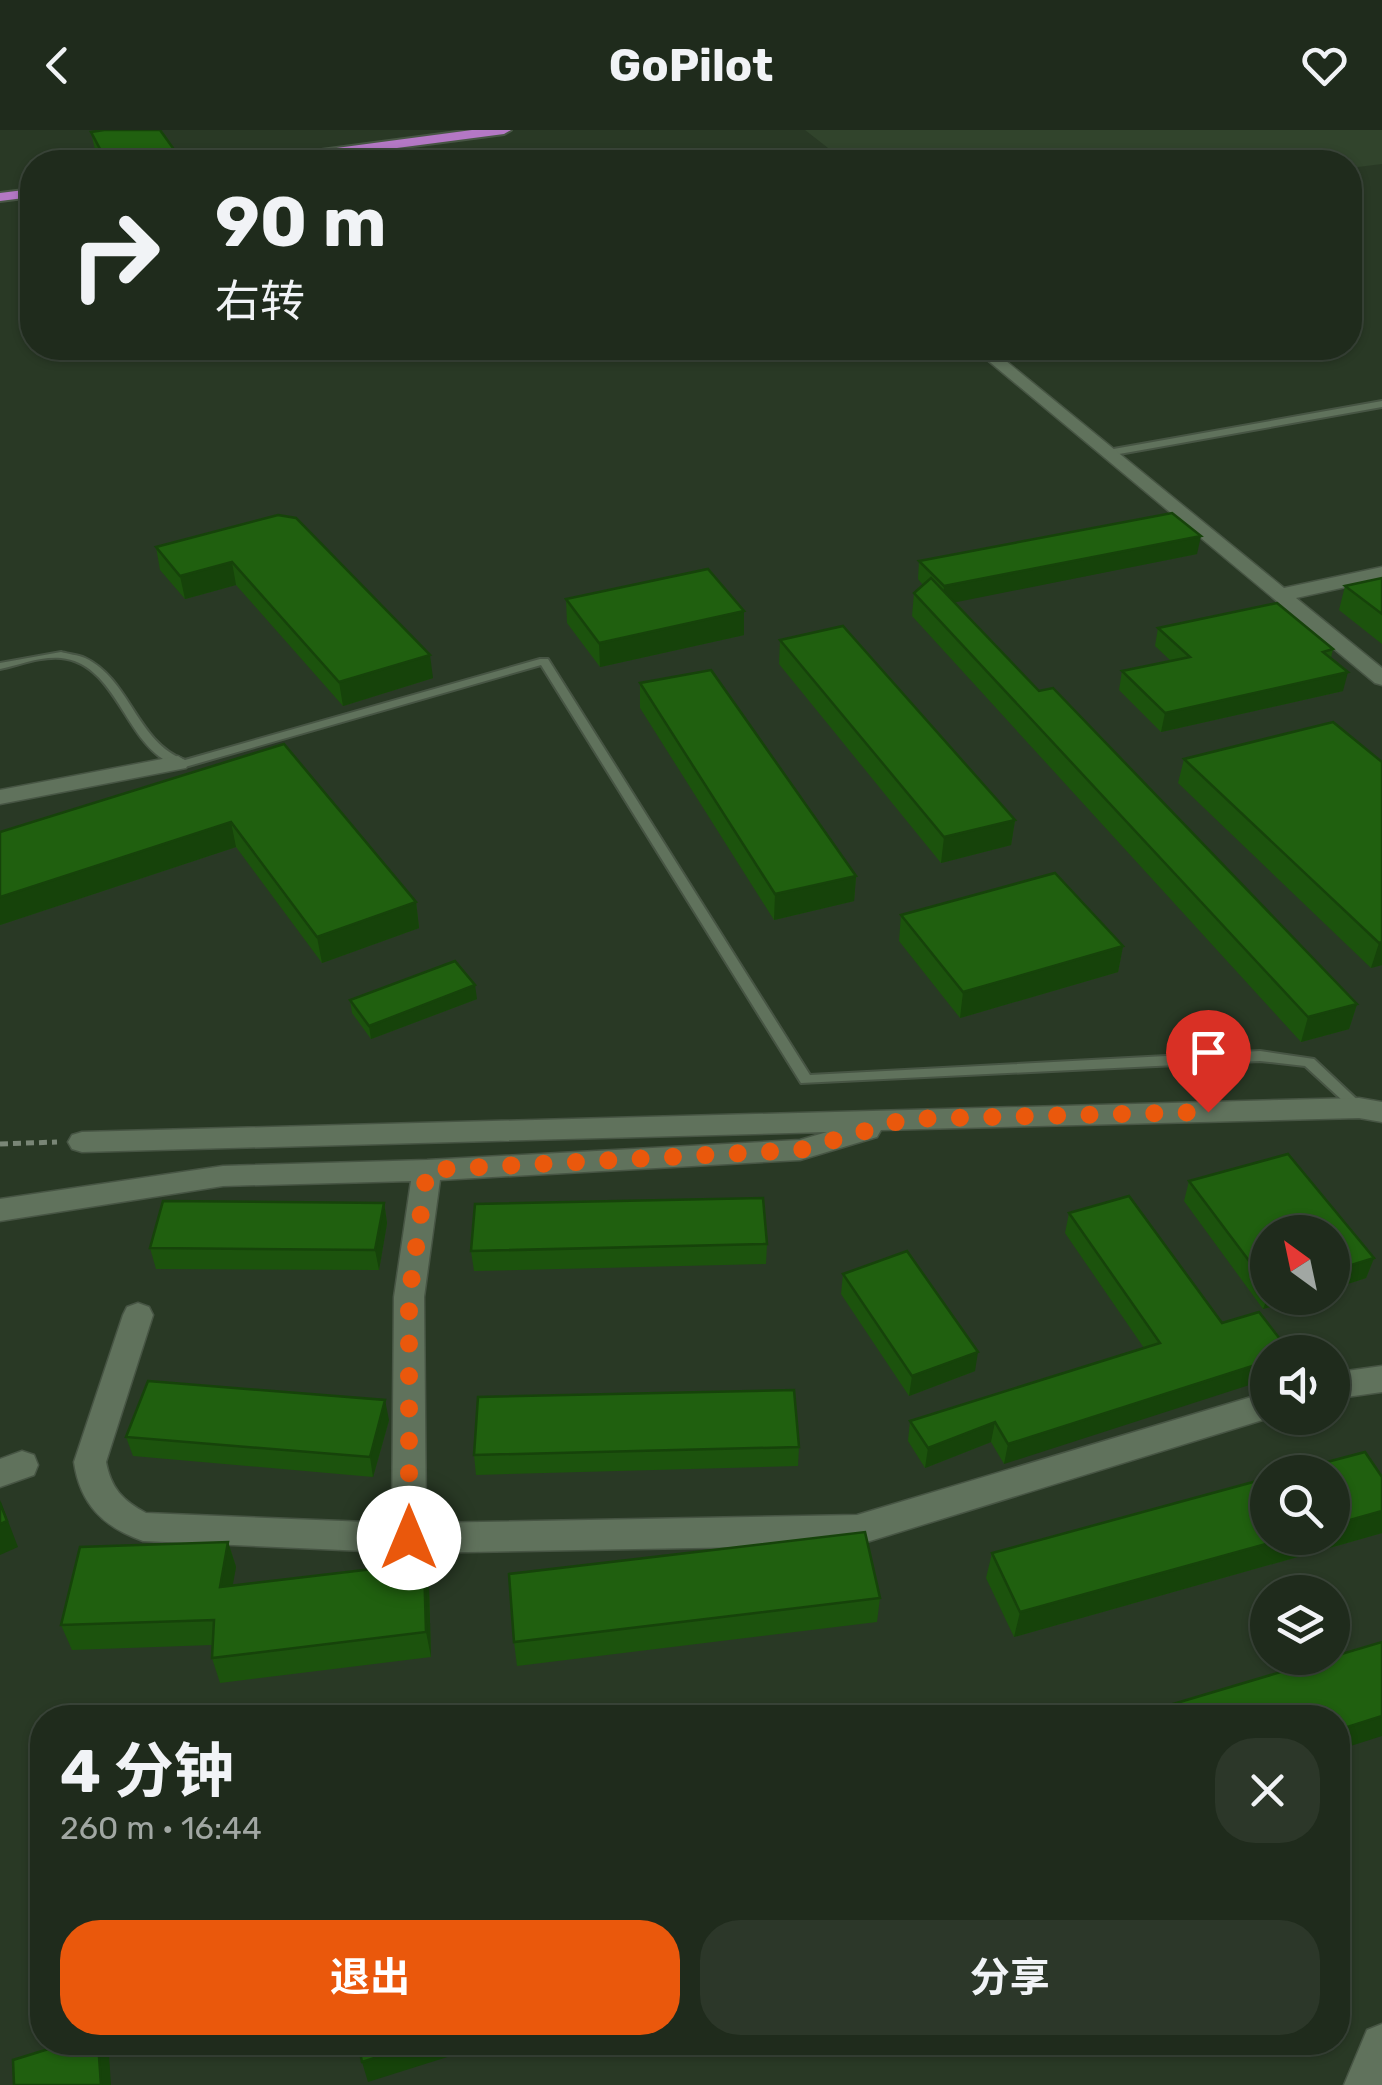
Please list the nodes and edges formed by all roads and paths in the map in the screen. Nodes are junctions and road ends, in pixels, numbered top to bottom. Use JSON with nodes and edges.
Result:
{"nodes":[{"id":1,"x":504,"y":130,"type":"edge"},
{"id":2,"x":373,"y":150,"type":"edge"},
{"id":3,"x":996,"y":360,"type":"edge"},
{"id":4,"x":1382,"y":404,"type":"edge"},
{"id":5,"x":1108,"y":453,"type":"junction"},
{"id":6,"x":1382,"y":573,"type":"edge"},
{"id":7,"x":1281,"y":595,"type":"junction"},
{"id":8,"x":0,"y":666,"type":"edge"},
{"id":9,"x":1382,"y":679,"type":"edge"},
{"id":10,"x":178,"y":764,"type":"junction"},
{"id":11,"x":0,"y":797,"type":"edge"},
{"id":12,"x":1370,"y":1110,"type":"edge"},
{"id":13,"x":906,"y":1119,"type":"junction"},
{"id":14,"x":82,"y":1142,"type":"joint"},
{"id":15,"x":0,"y":1144,"type":"edge"},
{"id":16,"x":427,"y":1170,"type":"junction"},
{"id":17,"x":0,"y":1210,"type":"edge"},
{"id":18,"x":138,"y":1315,"type":"dead end"},
{"id":19,"x":1382,"y":1379,"type":"edge"},
{"id":20,"x":1350,"y":1383,"type":"edge"},
{"id":21,"x":1250,"y":1410,"type":"edge"},
{"id":22,"x":409,"y":1538,"type":"junction"}],
"edges":[{"from":1,"to":2,"type":"highway"},
{"from":3,"to":5,"type":"street"},
{"from":4,"to":5,"type":"lane"},
{"from":5,"to":7,"type":"street"},
{"from":6,"to":7,"type":"street"},
{"from":7,"to":9,"type":"street"},
{"from":8,"to":10,"type":"lane"},
{"from":10,"to":11,"type":"street"},
{"from":10,"to":12,"type":"lane"},
{"from":12,"to":13,"type":"street"},
{"from":13,"to":14,"type":"street"},
{"from":13,"to":16,"type":"street"},
{"from":14,"to":15,"type":"path"},
{"from":16,"to":17,"type":"street"},
{"from":16,"to":22,"type":"street"},
{"from":18,"to":22,"type":"street"},
{"from":19,"to":20,"type":"street"},
{"from":21,"to":22,"type":"street"}]}
